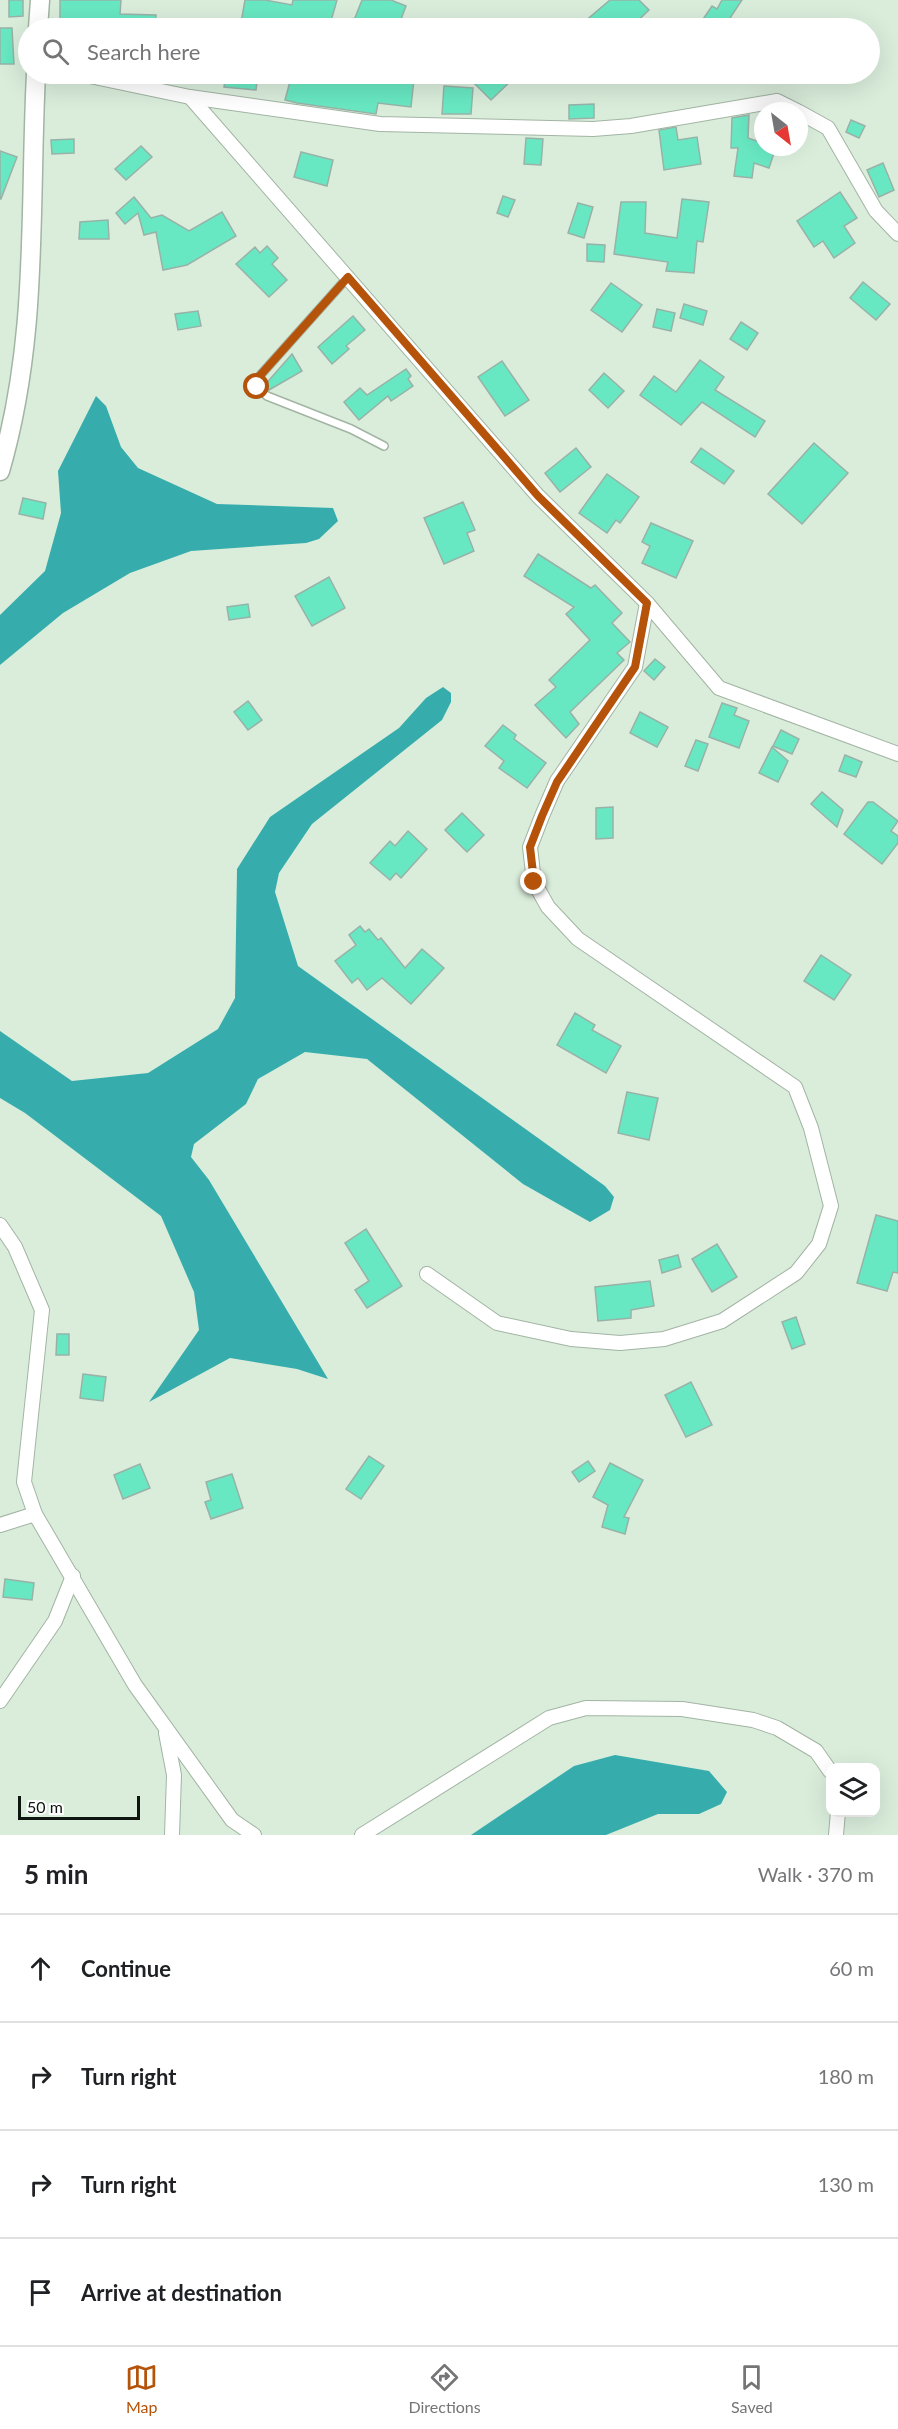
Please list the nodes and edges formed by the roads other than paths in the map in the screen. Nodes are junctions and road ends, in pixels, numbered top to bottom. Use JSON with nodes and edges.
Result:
{"nodes":[{"id":1,"x":40,"y":0,"type":"edge"},
{"id":2,"x":39,"y":18,"type":"edge"},
{"id":3,"x":36,"y":84,"type":"edge"},
{"id":4,"x":128,"y":84,"type":"edge"},
{"id":5,"x":190,"y":97,"type":"junction"},
{"id":6,"x":754,"y":105,"type":"edge"},
{"id":7,"x":808,"y":117,"type":"edge"},
{"id":8,"x":898,"y":234,"type":"edge"},
{"id":9,"x":348,"y":277,"type":"junction"},
{"id":10,"x":384,"y":446,"type":"dead end"},
{"id":11,"x":0,"y":471,"type":"edge"},
{"id":12,"x":647,"y":603,"type":"junction"},
{"id":13,"x":898,"y":754,"type":"edge"},
{"id":14,"x":0,"y":1224,"type":"edge"},
{"id":15,"x":427,"y":1274,"type":"dead end"},
{"id":16,"x":35,"y":1514,"type":"junction"},
{"id":17,"x":0,"y":1525,"type":"edge"},
{"id":18,"x":73,"y":1576,"type":"junction"},
{"id":19,"x":0,"y":1701,"type":"edge"},
{"id":20,"x":165,"y":1727,"type":"junction"},
{"id":21,"x":826,"y":1764,"type":"edge"},
{"id":22,"x":838,"y":1817,"type":"edge"},
{"id":23,"x":172,"y":1835,"type":"edge"},
{"id":24,"x":254,"y":1835,"type":"edge"},
{"id":25,"x":362,"y":1835,"type":"edge"},
{"id":26,"x":836,"y":1835,"type":"edge"}],
"edges":[{"from":1,"to":2,"type":"street"},
{"from":3,"to":11,"type":"street"},
{"from":4,"to":5,"type":"street"},
{"from":5,"to":6,"type":"street"},
{"from":5,"to":9,"type":"street"},
{"from":7,"to":8,"type":"street"},
{"from":9,"to":10,"type":"lane"},
{"from":9,"to":12,"type":"street"},
{"from":12,"to":13,"type":"street"},
{"from":12,"to":15,"type":"street"},
{"from":14,"to":16,"type":"street"},
{"from":16,"to":17,"type":"street"},
{"from":16,"to":18,"type":"street"},
{"from":18,"to":19,"type":"street"},
{"from":18,"to":20,"type":"street"},
{"from":20,"to":23,"type":"street"},
{"from":20,"to":24,"type":"street"},
{"from":21,"to":25,"type":"street"},
{"from":22,"to":26,"type":"street"}]}
